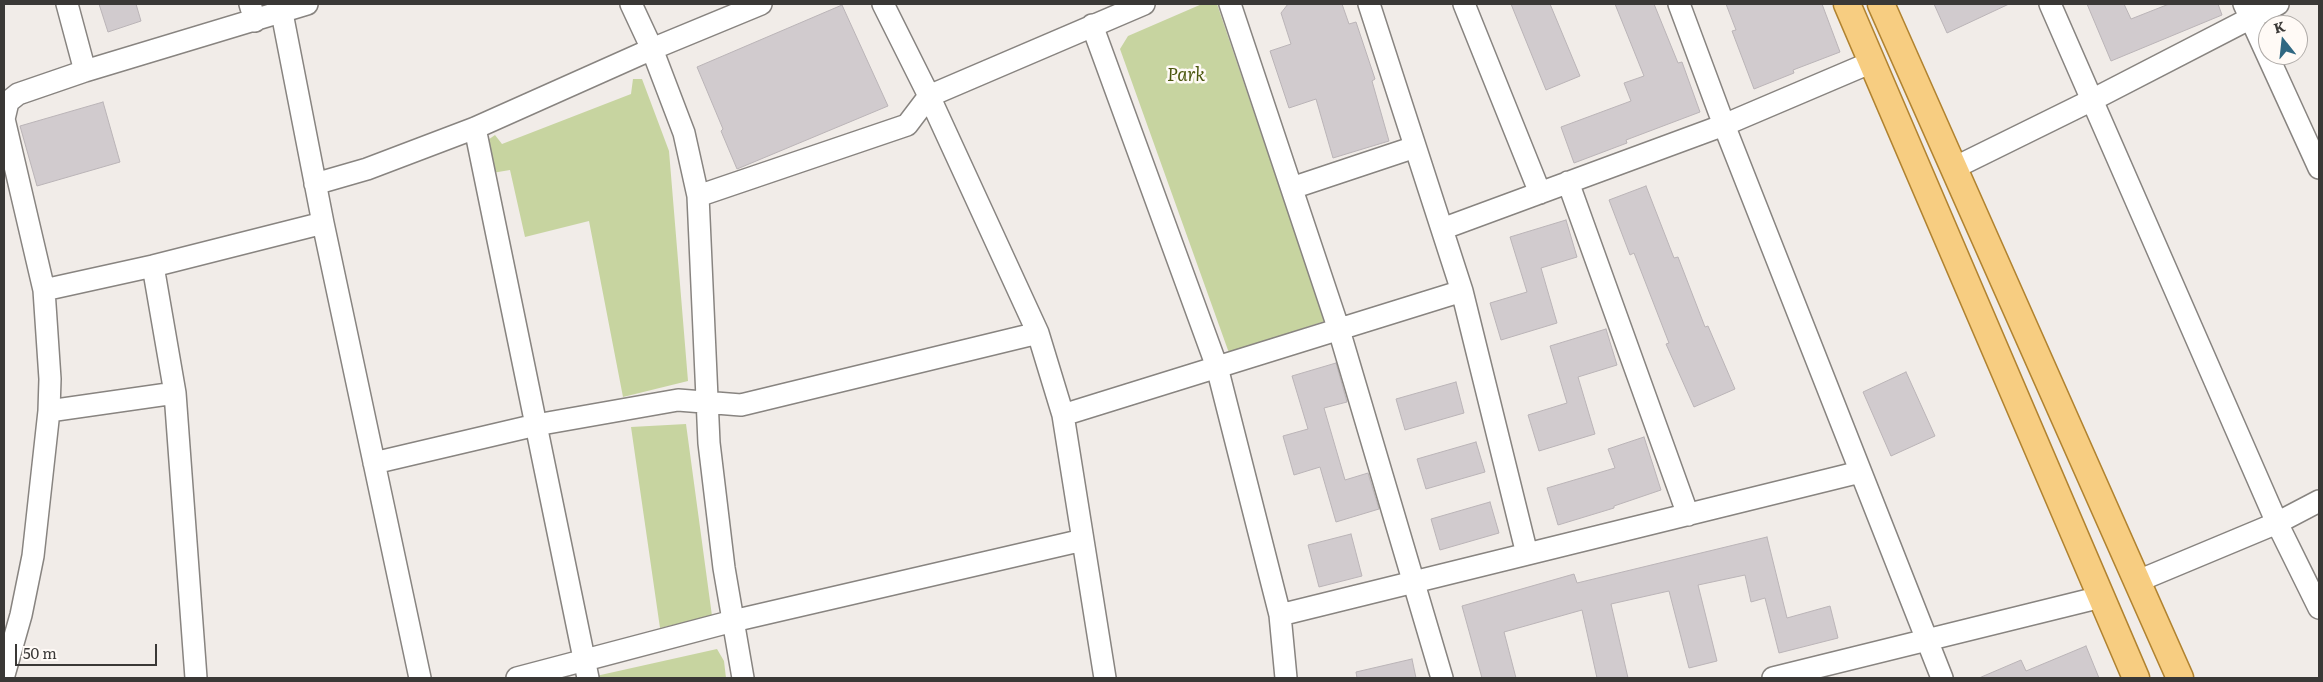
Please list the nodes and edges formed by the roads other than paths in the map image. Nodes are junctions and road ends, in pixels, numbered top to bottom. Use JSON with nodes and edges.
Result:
{"nodes":[{"id":1,"x":67,"y":4,"type":"edge"},
{"id":2,"x":307,"y":4,"type":"edge"},
{"id":3,"x":631,"y":4,"type":"edge"},
{"id":4,"x":761,"y":4,"type":"edge"},
{"id":5,"x":883,"y":4,"type":"edge"},
{"id":6,"x":1144,"y":4,"type":"edge"},
{"id":7,"x":1230,"y":4,"type":"edge"},
{"id":8,"x":1369,"y":4,"type":"edge"},
{"id":9,"x":1464,"y":4,"type":"edge"},
{"id":10,"x":1679,"y":4,"type":"edge"},
{"id":11,"x":1847,"y":4,"type":"edge"},
{"id":12,"x":1880,"y":4,"type":"edge"},
{"id":13,"x":2050,"y":4,"type":"edge"},
{"id":14,"x":2278,"y":4,"type":"edge"},
{"id":15,"x":2247,"y":11,"type":"edge"},
{"id":16,"x":253,"y":12,"type":"edge"},
{"id":17,"x":282,"y":13,"type":"junction"},
{"id":18,"x":1092,"y":25,"type":"junction"},
{"id":19,"x":652,"y":49,"type":"junction"},
{"id":20,"x":1872,"y":62,"type":"junction"},
{"id":21,"x":85,"y":71,"type":"junction"},
{"id":22,"x":929,"y":96,"type":"junction"},
{"id":23,"x":2092,"y":100,"type":"junction"},
{"id":24,"x":4,"y":119,"type":"edge"},
{"id":25,"x":1724,"y":125,"type":"junction"},
{"id":26,"x":475,"y":128,"type":"junction"},
{"id":27,"x":1415,"y":147,"type":"junction"},
{"id":28,"x":1954,"y":168,"type":"junction"},
{"id":29,"x":2319,"y":168,"type":"edge"},
{"id":30,"x":1568,"y":182,"type":"junction"},
{"id":31,"x":315,"y":184,"type":"junction"},
{"id":32,"x":1292,"y":188,"type":"junction"},
{"id":33,"x":1540,"y":193,"type":"junction"},
{"id":34,"x":698,"y":196,"type":"junction"},
{"id":35,"x":323,"y":223,"type":"junction"},
{"id":36,"x":1442,"y":229,"type":"junction"},
{"id":37,"x":153,"y":266,"type":"junction"},
{"id":38,"x":44,"y":290,"type":"junction"},
{"id":39,"x":1462,"y":291,"type":"junction"},
{"id":40,"x":1339,"y":330,"type":"junction"},
{"id":41,"x":1038,"y":333,"type":"junction"},
{"id":42,"x":1217,"y":367,"type":"junction"},
{"id":43,"x":175,"y":392,"type":"junction"},
{"id":44,"x":708,"y":403,"type":"junction"},
{"id":45,"x":49,"y":411,"type":"junction"},
{"id":46,"x":1063,"y":415,"type":"junction"},
{"id":47,"x":536,"y":425,"type":"junction"},
{"id":48,"x":374,"y":463,"type":"junction"},
{"id":49,"x":1860,"y":472,"type":"junction"},
{"id":50,"x":2319,"y":501,"type":"edge"},
{"id":51,"x":1688,"y":515,"type":"junction"},
{"id":52,"x":2277,"y":523,"type":"junction"},
{"id":53,"x":1083,"y":540,"type":"junction"},
{"id":54,"x":1527,"y":554,"type":"junction"},
{"id":55,"x":1413,"y":581,"type":"junction"},
{"id":56,"x":2138,"y":581,"type":"junction"},
{"id":57,"x":2102,"y":596,"type":"junction"},
{"id":58,"x":2319,"y":608,"type":"edge"},
{"id":59,"x":1280,"y":615,"type":"junction"},
{"id":60,"x":733,"y":621,"type":"junction"},
{"id":61,"x":1926,"y":640,"type":"junction"},
{"id":62,"x":587,"y":670,"type":"edge"},
{"id":63,"x":4,"y":675,"type":"edge"},
{"id":64,"x":196,"y":678,"type":"edge"},
{"id":65,"x":420,"y":678,"type":"edge"},
{"id":66,"x":518,"y":678,"type":"edge"},
{"id":67,"x":743,"y":678,"type":"edge"},
{"id":68,"x":1105,"y":678,"type":"edge"},
{"id":69,"x":1286,"y":678,"type":"edge"},
{"id":70,"x":1442,"y":678,"type":"edge"},
{"id":71,"x":1772,"y":678,"type":"edge"},
{"id":72,"x":1942,"y":678,"type":"edge"},
{"id":73,"x":2136,"y":678,"type":"edge"},
{"id":74,"x":2180,"y":678,"type":"edge"}],
"edges":[{"from":1,"to":21,"type":"street"},
{"from":2,"to":17,"type":"street"},
{"from":3,"to":19,"type":"street"},
{"from":4,"to":19,"type":"street"},
{"from":5,"to":22,"type":"street"},
{"from":6,"to":18,"type":"street"},
{"from":7,"to":32,"type":"street"},
{"from":8,"to":27,"type":"street"},
{"from":9,"to":33,"type":"street"},
{"from":10,"to":25,"type":"street"},
{"from":11,"to":20,"type":"main road"},
{"from":12,"to":28,"type":"main road"},
{"from":13,"to":23,"type":"street"},
{"from":14,"to":15,"type":"street"},
{"from":15,"to":23,"type":"street"},
{"from":15,"to":29,"type":"street"},
{"from":16,"to":17,"type":"street"},
{"from":16,"to":21,"type":"street"},
{"from":17,"to":31,"type":"street"},
{"from":18,"to":22,"type":"street"},
{"from":18,"to":42,"type":"street"},
{"from":19,"to":26,"type":"street"},
{"from":19,"to":34,"type":"street"},
{"from":20,"to":25,"type":"street"},
{"from":20,"to":57,"type":"main road"},
{"from":21,"to":24,"type":"street"},
{"from":22,"to":34,"type":"street"},
{"from":22,"to":41,"type":"street"},
{"from":23,"to":28,"type":"street"},
{"from":23,"to":52,"type":"street"},
{"from":24,"to":38,"type":"street"},
{"from":25,"to":30,"type":"street"},
{"from":25,"to":49,"type":"street"},
{"from":26,"to":31,"type":"street"},
{"from":26,"to":47,"type":"street"},
{"from":27,"to":32,"type":"street"},
{"from":27,"to":36,"type":"street"},
{"from":28,"to":56,"type":"main road"},
{"from":30,"to":33,"type":"street"},
{"from":30,"to":51,"type":"street"},
{"from":31,"to":35,"type":"street"},
{"from":32,"to":40,"type":"street"},
{"from":33,"to":36,"type":"street"},
{"from":34,"to":44,"type":"street"},
{"from":35,"to":37,"type":"street"},
{"from":35,"to":48,"type":"street"},
{"from":36,"to":39,"type":"street"},
{"from":37,"to":38,"type":"street"},
{"from":37,"to":43,"type":"street"},
{"from":38,"to":45,"type":"street"},
{"from":39,"to":40,"type":"street"},
{"from":39,"to":54,"type":"street"},
{"from":40,"to":42,"type":"street"},
{"from":40,"to":55,"type":"street"},
{"from":41,"to":44,"type":"street"},
{"from":41,"to":46,"type":"street"},
{"from":42,"to":46,"type":"street"},
{"from":42,"to":59,"type":"street"},
{"from":43,"to":45,"type":"street"},
{"from":43,"to":64,"type":"street"},
{"from":44,"to":47,"type":"street"},
{"from":44,"to":60,"type":"street"},
{"from":45,"to":63,"type":"street"},
{"from":46,"to":53,"type":"street"},
{"from":47,"to":48,"type":"street"},
{"from":47,"to":62,"type":"street"},
{"from":48,"to":65,"type":"street"},
{"from":49,"to":51,"type":"street"},
{"from":49,"to":61,"type":"street"},
{"from":50,"to":52,"type":"street"},
{"from":51,"to":54,"type":"street"},
{"from":52,"to":56,"type":"street"},
{"from":52,"to":58,"type":"street"},
{"from":53,"to":60,"type":"street"},
{"from":53,"to":68,"type":"street"},
{"from":54,"to":55,"type":"street"},
{"from":55,"to":59,"type":"street"},
{"from":55,"to":70,"type":"street"},
{"from":56,"to":74,"type":"main road"},
{"from":57,"to":61,"type":"street"},
{"from":57,"to":73,"type":"main road"},
{"from":59,"to":69,"type":"street"},
{"from":60,"to":62,"type":"street"},
{"from":60,"to":67,"type":"street"},
{"from":61,"to":71,"type":"street"},
{"from":61,"to":72,"type":"street"},
{"from":62,"to":66,"type":"street"}]}
